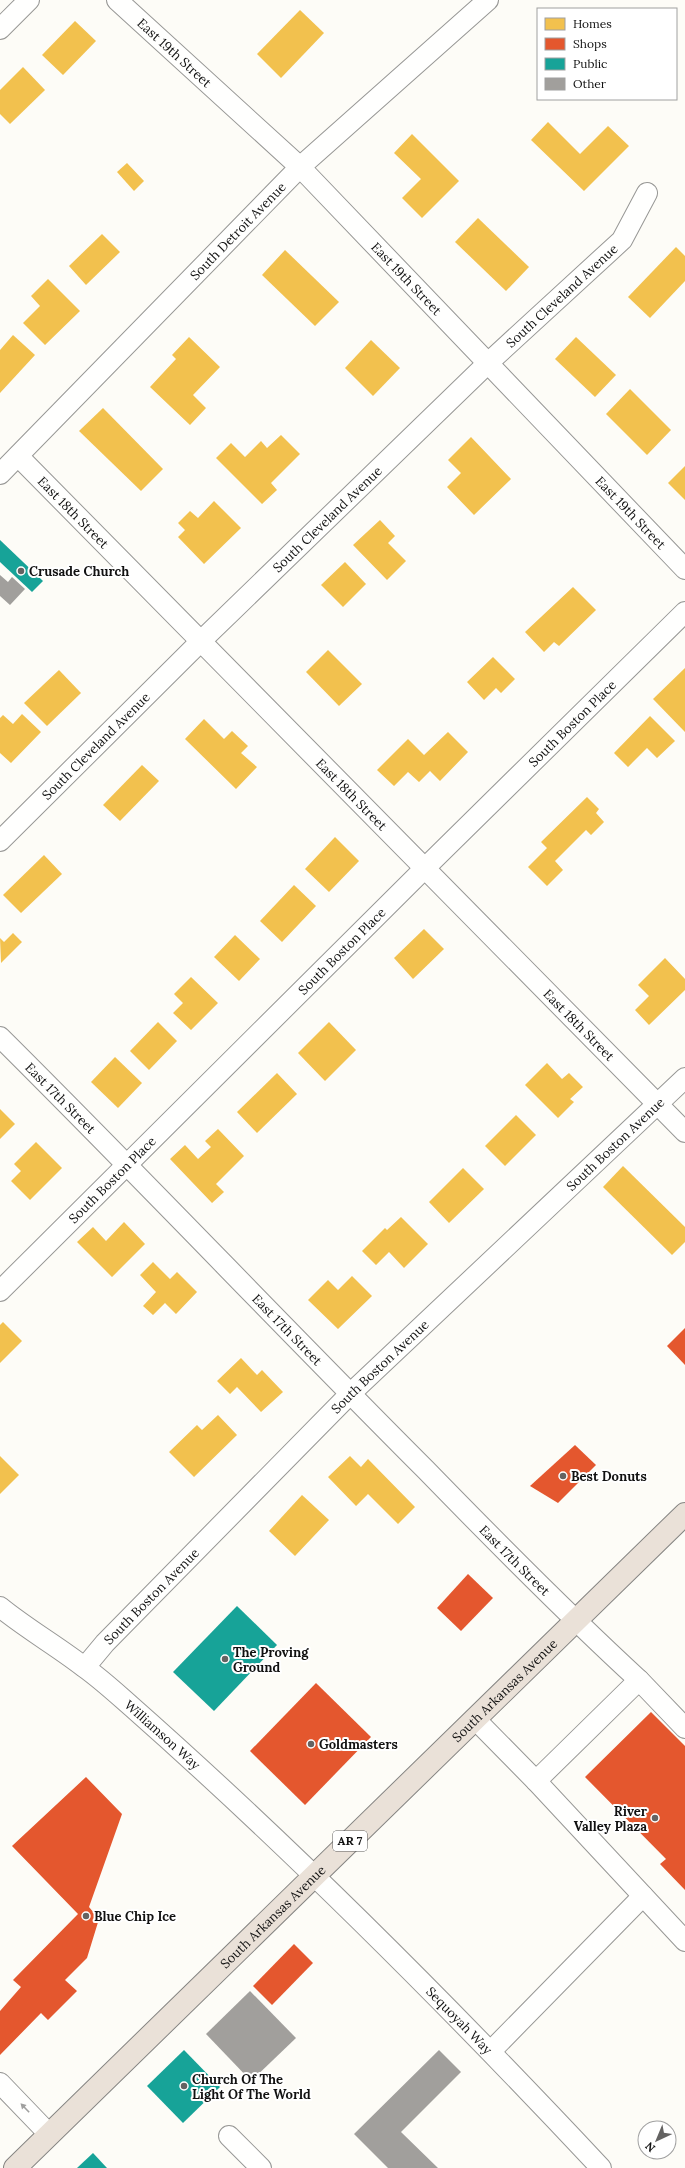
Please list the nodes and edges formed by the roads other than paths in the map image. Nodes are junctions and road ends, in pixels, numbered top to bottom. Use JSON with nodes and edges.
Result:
{"nodes":[{"id":1,"x":29,"y":0,"type":"edge"},
{"id":2,"x":117,"y":0,"type":"edge"},
{"id":3,"x":488,"y":0,"type":"edge"},
{"id":4,"x":0,"y":29,"type":"edge"},
{"id":5,"x":300,"y":167,"type":"junction"},
{"id":6,"x":647,"y":193,"type":"dead end"},
{"id":7,"x":488,"y":363,"type":"junction"},
{"id":8,"x":18,"y":456,"type":"junction"},
{"id":9,"x":0,"y":474,"type":"edge"},
{"id":10,"x":685,"y":569,"type":"edge"},
{"id":11,"x":685,"y":612,"type":"edge"},
{"id":12,"x":200,"y":641,"type":"junction"},
{"id":13,"x":0,"y":841,"type":"edge"},
{"id":14,"x":425,"y":868,"type":"junction"},
{"id":15,"x":0,"y":1037,"type":"edge"},
{"id":16,"x":685,"y":1078,"type":"edge"},
{"id":17,"x":658,"y":1105,"type":"junction"},
{"id":18,"x":685,"y":1132,"type":"edge"},
{"id":19,"x":128,"y":1164,"type":"junction"},
{"id":20,"x":0,"y":1291,"type":"edge"},
{"id":21,"x":350,"y":1394,"type":"junction"},
{"id":22,"x":685,"y":1514,"type":"edge"},
{"id":23,"x":0,"y":1607,"type":"edge"},
{"id":24,"x":576,"y":1622,"type":"junction"},
{"id":25,"x":85,"y":1667,"type":"junction"},
{"id":26,"x":639,"y":1680,"type":"junction"},
{"id":27,"x":475,"y":1719,"type":"junction"},
{"id":28,"x":685,"y":1728,"type":"edge"},
{"id":29,"x":536,"y":1781,"type":"junction"},
{"id":30,"x":314,"y":1875,"type":"junction"},
{"id":31,"x":643,"y":1896,"type":"junction"},
{"id":32,"x":685,"y":1941,"type":"edge"},
{"id":33,"x":491,"y":2051,"type":"junction"},
{"id":34,"x":0,"y":2083,"type":"edge"},
{"id":35,"x":50,"y":2134,"type":"junction"},
{"id":36,"x":229,"y":2136,"type":"dead end"},
{"id":37,"x":15,"y":2168,"type":"edge"},
{"id":38,"x":261,"y":2168,"type":"edge"},
{"id":39,"x":601,"y":2168,"type":"edge"}],
"edges":[{"from":1,"to":4,"type":"street"},
{"from":2,"to":5,"type":"street","name":"East 19th Street"},
{"from":3,"to":5,"type":"street","name":"South Detroit Avenue"},
{"from":5,"to":7,"type":"street","name":"East 19th Street"},
{"from":5,"to":8,"type":"street","name":"South Detroit Avenue"},
{"from":6,"to":7,"type":"street","name":"South Cleveland Avenue"},
{"from":7,"to":10,"type":"street","name":"East 19th Street"},
{"from":7,"to":12,"type":"street","name":"South Cleveland Avenue"},
{"from":8,"to":9,"type":"street","name":"South Detroit Avenue"},
{"from":8,"to":12,"type":"street","name":"East 18th Street"},
{"from":11,"to":14,"type":"street","name":"South Boston Place"},
{"from":12,"to":13,"type":"street","name":"South Cleveland Avenue"},
{"from":12,"to":14,"type":"street","name":"East 18th Street"},
{"from":14,"to":17,"type":"street","name":"East 18th Street"},
{"from":14,"to":19,"type":"street","name":"South Boston Place"},
{"from":15,"to":19,"type":"street","name":"East 17th Street"},
{"from":16,"to":17,"type":"street","name":"South Boston Avenue"},
{"from":17,"to":18,"type":"street","name":"East 18th Street"},
{"from":17,"to":21,"type":"street","name":"South Boston Avenue"},
{"from":19,"to":20,"type":"street","name":"South Boston Place"},
{"from":19,"to":21,"type":"street","name":"East 17th Street"},
{"from":21,"to":24,"type":"street","name":"East 17th Street"},
{"from":21,"to":25,"type":"street","name":"South Boston Avenue"},
{"from":22,"to":24,"type":"highway","name":"South Arkansas Avenue","number":"AR 7"},
{"from":23,"to":25,"type":"street","name":"Williamson Way"},
{"from":24,"to":26,"type":"street","name":"East 17th Street"},
{"from":24,"to":27,"type":"highway","name":"South Arkansas Avenue","number":"AR 7"},
{"from":25,"to":30,"type":"street","name":"Williamson Way"},
{"from":26,"to":28,"type":"street","name":"East 17th Street"},
{"from":26,"to":29,"type":"street"},
{"from":27,"to":29,"type":"street"},
{"from":27,"to":30,"type":"highway","name":"South Arkansas Avenue","number":"AR 7"},
{"from":29,"to":31,"type":"street"},
{"from":30,"to":33,"type":"street","name":"Sequoyah Way"},
{"from":30,"to":35,"type":"highway","name":"South Arkansas Avenue","number":"AR 7"},
{"from":31,"to":32,"type":"street"},
{"from":31,"to":33,"type":"street"},
{"from":33,"to":39,"type":"street","name":"Sequoyah Way"},
{"from":35,"to":34,"type":"street","one_way":true},
{"from":35,"to":37,"type":"highway","name":"South Arkansas Avenue","number":"AR 7"},
{"from":36,"to":38,"type":"street"}]}
